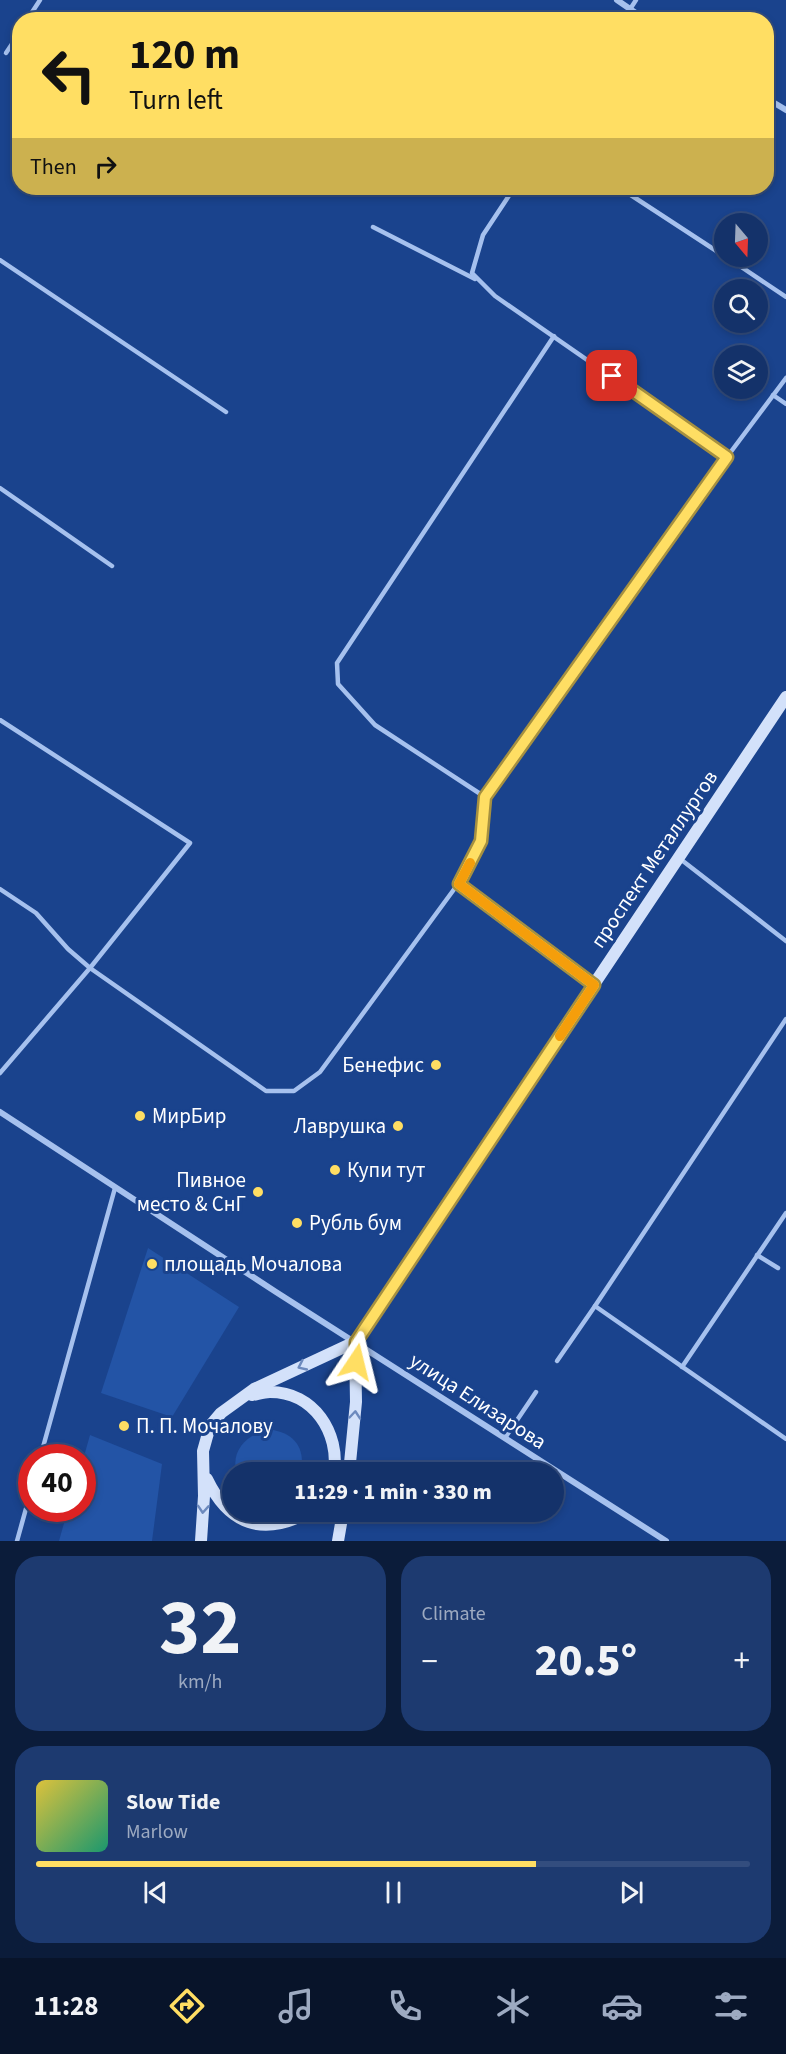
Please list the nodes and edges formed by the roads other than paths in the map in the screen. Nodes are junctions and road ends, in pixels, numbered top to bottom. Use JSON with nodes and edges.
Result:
{"nodes":[{"id":1,"x":617,"y":0,"type":"edge"},
{"id":2,"x":636,"y":0,"type":"edge"},
{"id":3,"x":630,"y":9,"type":"junction"},
{"id":4,"x":628,"y":12,"type":"edge"},
{"id":5,"x":634,"y":12,"type":"edge"},
{"id":6,"x":12,"y":43,"type":"edge"},
{"id":7,"x":6,"y":52,"type":"dead end"},
{"id":8,"x":509,"y":195,"type":"edge"},
{"id":9,"x":631,"y":195,"type":"edge"},
{"id":10,"x":373,"y":227,"type":"dead end"},
{"id":11,"x":714,"y":249,"type":"edge"},
{"id":12,"x":0,"y":260,"type":"edge"},
{"id":13,"x":741,"y":267,"type":"edge"},
{"id":14,"x":480,"y":281,"type":"junction"},
{"id":15,"x":786,"y":297,"type":"edge"},
{"id":16,"x":554,"y":336,"type":"junction"},
{"id":17,"x":786,"y":378,"type":"edge"},
{"id":18,"x":773,"y":395,"type":"junction"},
{"id":19,"x":786,"y":404,"type":"edge"},
{"id":20,"x":226,"y":412,"type":"dead end"},
{"id":21,"x":727,"y":457,"type":"junction"},
{"id":22,"x":0,"y":488,"type":"edge"},
{"id":23,"x":112,"y":566,"type":"dead end"},
{"id":24,"x":786,"y":697,"type":"edge"},
{"id":25,"x":0,"y":720,"type":"edge"},
{"id":26,"x":485,"y":797,"type":"junction"},
{"id":27,"x":679,"y":858,"type":"junction"},
{"id":28,"x":459,"y":884,"type":"junction"},
{"id":29,"x":0,"y":889,"type":"edge"},
{"id":30,"x":786,"y":941,"type":"edge"},
{"id":31,"x":90,"y":968,"type":"junction"},
{"id":32,"x":594,"y":985,"type":"junction"},
{"id":33,"x":786,"y":1018,"type":"edge"},
{"id":34,"x":780,"y":1027,"type":"junction"},
{"id":35,"x":786,"y":1034,"type":"edge"},
{"id":36,"x":0,"y":1074,"type":"edge"},
{"id":37,"x":0,"y":1112,"type":"edge"},
{"id":38,"x":115,"y":1188,"type":"junction"},
{"id":39,"x":786,"y":1213,"type":"edge"},
{"id":40,"x":758,"y":1255,"type":"junction"},
{"id":41,"x":778,"y":1268,"type":"dead end"},
{"id":42,"x":595,"y":1306,"type":"junction"},
{"id":43,"x":356,"y":1342,"type":"junction"},
{"id":44,"x":557,"y":1361,"type":"dead end"},
{"id":45,"x":682,"y":1366,"type":"junction"},
{"id":46,"x":536,"y":1392,"type":"dead end"},
{"id":47,"x":227,"y":1407,"type":"junction"},
{"id":48,"x":505,"y":1438,"type":"junction"},
{"id":49,"x":786,"y":1439,"type":"edge"},
{"id":50,"x":44,"y":1444,"type":"edge"},
{"id":51,"x":352,"y":1451,"type":"junction"},
{"id":52,"x":337,"y":1462,"type":"edge"},
{"id":53,"x":344,"y":1462,"type":"edge"},
{"id":54,"x":350,"y":1462,"type":"edge"},
{"id":55,"x":204,"y":1467,"type":"junction"},
{"id":56,"x":222,"y":1504,"type":"edge"},
{"id":57,"x":22,"y":1522,"type":"edge"},
{"id":58,"x":246,"y":1522,"type":"edge"},
{"id":59,"x":288,"y":1522,"type":"edge"},
{"id":60,"x":340,"y":1522,"type":"edge"},
{"id":61,"x":339,"y":1537,"type":"edge"},
{"id":62,"x":16,"y":1541,"type":"edge"},
{"id":63,"x":201,"y":1541,"type":"edge"},
{"id":64,"x":666,"y":1541,"type":"edge"}],
"edges":[{"from":1,"to":3,"type":"street"},
{"from":2,"to":3,"type":"lane"},
{"from":3,"to":4,"type":"lane"},
{"from":3,"to":5,"type":"street"},
{"from":6,"to":7,"type":"lane"},
{"from":8,"to":14,"type":"lane"},
{"from":9,"to":11,"type":"lane"},
{"from":10,"to":14,"type":"lane"},
{"from":12,"to":20,"type":"lane"},
{"from":13,"to":15,"type":"lane"},
{"from":14,"to":16,"type":"lane"},
{"from":16,"to":21,"type":"lane"},
{"from":16,"to":26,"type":"lane"},
{"from":17,"to":18,"type":"lane"},
{"from":18,"to":19,"type":"lane"},
{"from":18,"to":21,"type":"lane"},
{"from":21,"to":26,"type":"lane"},
{"from":22,"to":23,"type":"lane"},
{"from":24,"to":27,"type":"street","name":"проспект Металлургов"},
{"from":25,"to":31,"type":"lane"},
{"from":26,"to":28,"type":"lane"},
{"from":27,"to":30,"type":"lane"},
{"from":27,"to":32,"type":"street","name":"проспект Металлургов"},
{"from":28,"to":31,"type":"lane"},
{"from":28,"to":32,"type":"lane"},
{"from":29,"to":31,"type":"lane"},
{"from":31,"to":36,"type":"lane"},
{"from":32,"to":43,"type":"street","name":"проспект Металлургов"},
{"from":33,"to":34,"type":"lane"},
{"from":34,"to":35,"type":"lane"},
{"from":34,"to":42,"type":"lane"},
{"from":37,"to":38,"type":"street","name":"улица Елизарова"},
{"from":38,"to":43,"type":"street","name":"улица Елизарова"},
{"from":38,"to":50,"type":"lane"},
{"from":39,"to":40,"type":"lane"},
{"from":40,"to":41,"type":"lane"},
{"from":40,"to":45,"type":"lane"},
{"from":42,"to":44,"type":"lane"},
{"from":42,"to":45,"type":"lane"},
{"from":43,"to":47,"type":"street","one_way":true},
{"from":43,"to":48,"type":"street","name":"улица Елизарова"},
{"from":51,"to":43,"type":"street","one_way":true},
{"from":45,"to":49,"type":"lane"},
{"from":46,"to":48,"type":"lane"},
{"from":47,"to":52,"type":"street"},
{"from":47,"to":55,"type":"street"},
{"from":48,"to":64,"type":"street","name":"улица Елизарова"},
{"from":51,"to":53,"type":"street"},
{"from":51,"to":54,"type":"street"},
{"from":55,"to":56,"type":"street"},
{"from":55,"to":63,"type":"street","one_way":true},
{"from":57,"to":62,"type":"lane"},
{"from":58,"to":59,"type":"street"},
{"from":60,"to":61,"type":"street"}]}
